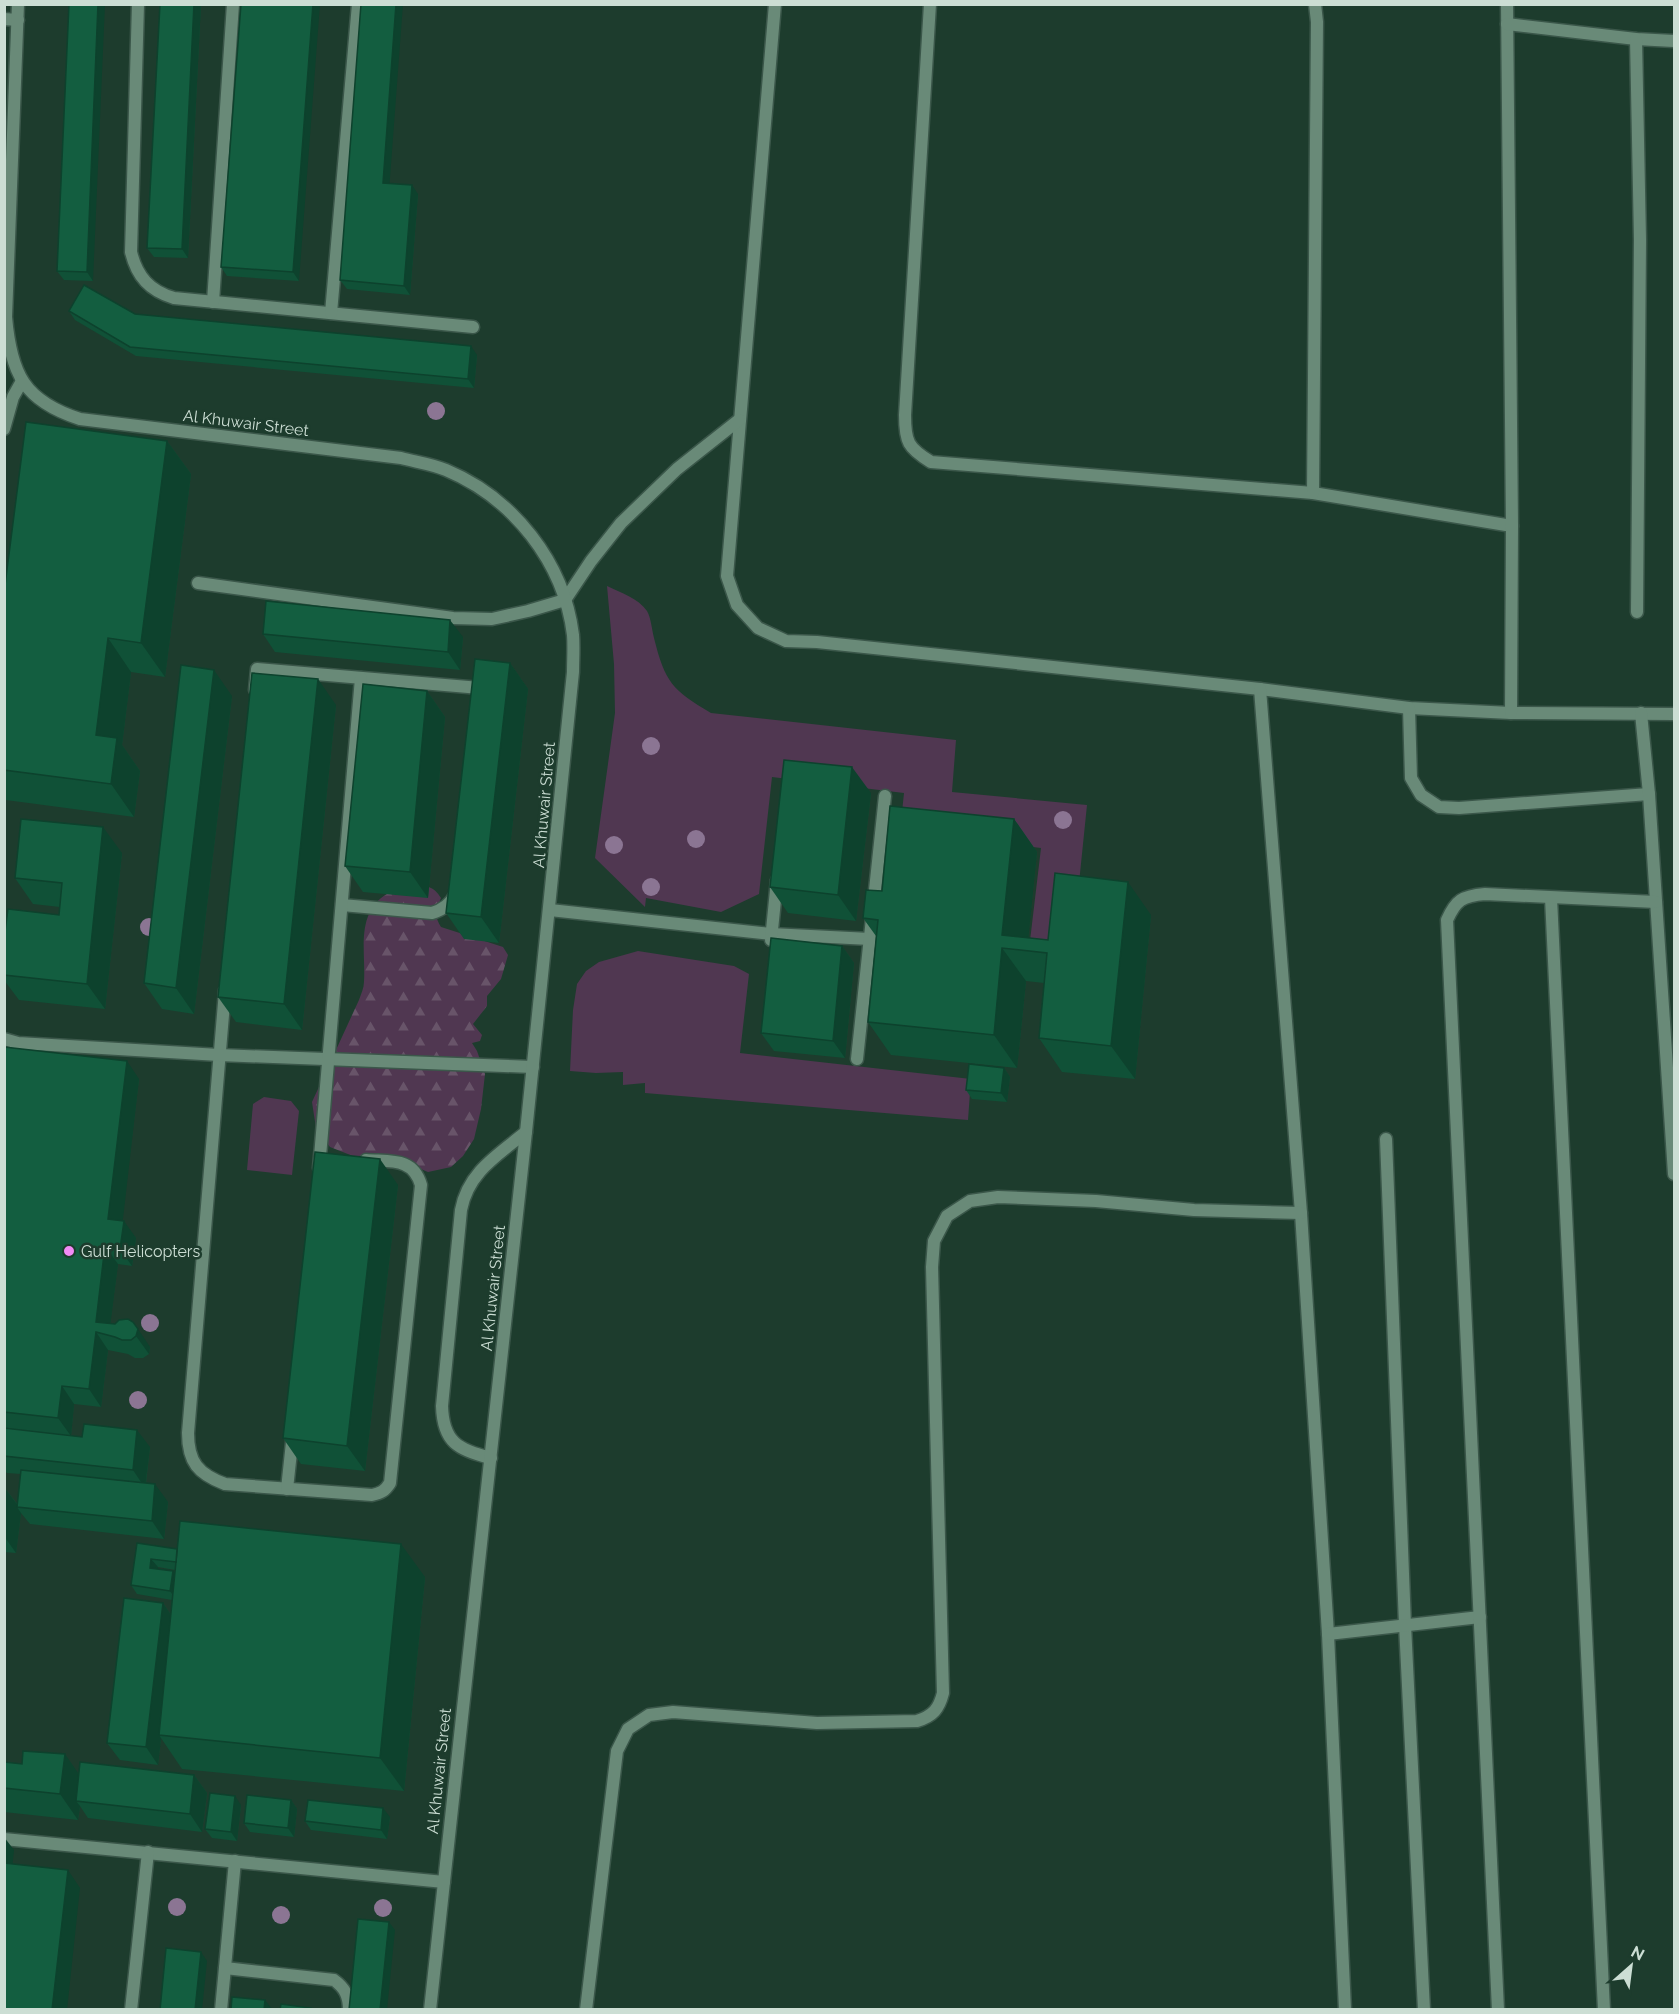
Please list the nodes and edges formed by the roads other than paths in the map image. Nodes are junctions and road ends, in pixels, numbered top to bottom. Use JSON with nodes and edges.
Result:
{"nodes":[{"id":1,"x":18,"y":4,"type":"edge"},
{"id":2,"x":138,"y":4,"type":"edge"},
{"id":3,"x":233,"y":4,"type":"edge"},
{"id":4,"x":358,"y":4,"type":"edge"},
{"id":5,"x":775,"y":4,"type":"edge"},
{"id":6,"x":930,"y":4,"type":"edge"},
{"id":7,"x":1315,"y":4,"type":"edge"},
{"id":8,"x":1507,"y":4,"type":"edge"},
{"id":9,"x":4,"y":19,"type":"edge"},
{"id":10,"x":18,"y":20,"type":"junction"},
{"id":11,"x":1507,"y":24,"type":"junction"},
{"id":12,"x":1636,"y":39,"type":"junction"},
{"id":13,"x":1674,"y":41,"type":"edge"},
{"id":14,"x":213,"y":302,"type":"junction"},
{"id":15,"x":331,"y":313,"type":"junction"},
{"id":16,"x":5,"y":317,"type":"edge"},
{"id":17,"x":473,"y":327,"type":"dead end"},
{"id":18,"x":22,"y":381,"type":"junction"},
{"id":19,"x":739,"y":420,"type":"junction"},
{"id":20,"x":4,"y":429,"type":"edge"},
{"id":21,"x":1313,"y":493,"type":"junction"},
{"id":22,"x":1512,"y":526,"type":"junction"},
{"id":23,"x":198,"y":583,"type":"dead end"},
{"id":24,"x":565,"y":600,"type":"junction"},
{"id":25,"x":1637,"y":612,"type":"dead end"},
{"id":26,"x":362,"y":678,"type":"junction"},
{"id":27,"x":1260,"y":689,"type":"junction"},
{"id":28,"x":254,"y":704,"type":"edge"},
{"id":29,"x":1409,"y":708,"type":"junction"},
{"id":30,"x":477,"y":712,"type":"edge"},
{"id":31,"x":1511,"y":713,"type":"junction"},
{"id":32,"x":1641,"y":713,"type":"junction"},
{"id":33,"x":1674,"y":714,"type":"edge"},
{"id":34,"x":1649,"y":794,"type":"junction"},
{"id":35,"x":885,"y":796,"type":"dead end"},
{"id":36,"x":778,"y":867,"type":"edge"},
{"id":37,"x":459,"y":879,"type":"edge"},
{"id":38,"x":1551,"y":898,"type":"junction"},
{"id":39,"x":1656,"y":902,"type":"junction"},
{"id":40,"x":342,"y":905,"type":"junction"},
{"id":41,"x":550,"y":910,"type":"junction"},
{"id":42,"x":771,"y":934,"type":"junction"},
{"id":43,"x":870,"y":939,"type":"junction"},
{"id":44,"x":769,"y":957,"type":"edge"},
{"id":45,"x":227,"y":973,"type":"edge"},
{"id":46,"x":4,"y":1039,"type":"edge"},
{"id":47,"x":219,"y":1055,"type":"junction"},
{"id":48,"x":329,"y":1058,"type":"junction"},
{"id":49,"x":857,"y":1059,"type":"dead end"},
{"id":50,"x":533,"y":1067,"type":"junction"},
{"id":51,"x":526,"y":1132,"type":"junction"},
{"id":52,"x":1386,"y":1139,"type":"dead end"},
{"id":53,"x":352,"y":1160,"type":"edge"},
{"id":54,"x":1674,"y":1174,"type":"edge"},
{"id":55,"x":318,"y":1182,"type":"edge"},
{"id":56,"x":1301,"y":1213,"type":"junction"},
{"id":57,"x":294,"y":1418,"type":"edge"},
{"id":58,"x":491,"y":1458,"type":"junction"},
{"id":59,"x":287,"y":1489,"type":"junction"},
{"id":60,"x":1480,"y":1617,"type":"junction"},
{"id":61,"x":1405,"y":1625,"type":"junction"},
{"id":62,"x":1328,"y":1634,"type":"junction"},
{"id":63,"x":4,"y":1839,"type":"edge"},
{"id":64,"x":148,"y":1852,"type":"junction"},
{"id":65,"x":235,"y":1862,"type":"junction"},
{"id":66,"x":444,"y":1882,"type":"junction"},
{"id":67,"x":225,"y":1968,"type":"junction"},
{"id":68,"x":131,"y":2010,"type":"edge"},
{"id":69,"x":221,"y":2010,"type":"edge"},
{"id":70,"x":349,"y":2010,"type":"edge"},
{"id":71,"x":430,"y":2010,"type":"edge"},
{"id":72,"x":586,"y":2010,"type":"edge"},
{"id":73,"x":1345,"y":2010,"type":"edge"},
{"id":74,"x":1424,"y":2010,"type":"edge"},
{"id":75,"x":1498,"y":2010,"type":"edge"},
{"id":76,"x":1604,"y":2010,"type":"edge"}],
"edges":[{"from":1,"to":10,"type":"street","name":"Al Khuwair Street"},
{"from":2,"to":14,"type":"street"},
{"from":3,"to":14,"type":"street"},
{"from":4,"to":15,"type":"street"},
{"from":5,"to":19,"type":"street"},
{"from":6,"to":21,"type":"street"},
{"from":7,"to":21,"type":"street"},
{"from":8,"to":11,"type":"street"},
{"from":9,"to":10,"type":"street"},
{"from":10,"to":16,"type":"street","name":"Al Khuwair Street"},
{"from":11,"to":12,"type":"street"},
{"from":11,"to":22,"type":"street"},
{"from":12,"to":13,"type":"street"},
{"from":12,"to":25,"type":"street"},
{"from":14,"to":15,"type":"street"},
{"from":15,"to":17,"type":"street"},
{"from":16,"to":18,"type":"street","name":"Al Khuwair Street"},
{"from":18,"to":20,"type":"street"},
{"from":18,"to":24,"type":"street","name":"Al Khuwair Street"},
{"from":19,"to":24,"type":"street"},
{"from":19,"to":27,"type":"street"},
{"from":21,"to":22,"type":"street"},
{"from":22,"to":31,"type":"street"},
{"from":23,"to":24,"type":"street"},
{"from":24,"to":41,"type":"street","name":"Al Khuwair Street"},
{"from":26,"to":28,"type":"street"},
{"from":26,"to":30,"type":"street"},
{"from":26,"to":40,"type":"street"},
{"from":27,"to":29,"type":"street"},
{"from":27,"to":56,"type":"street"},
{"from":29,"to":31,"type":"street"},
{"from":29,"to":34,"type":"street"},
{"from":31,"to":32,"type":"street"},
{"from":32,"to":33,"type":"street"},
{"from":32,"to":34,"type":"street"},
{"from":34,"to":39,"type":"street"},
{"from":35,"to":43,"type":"street"},
{"from":36,"to":42,"type":"street"},
{"from":37,"to":40,"type":"street"},
{"from":38,"to":39,"type":"street"},
{"from":38,"to":60,"type":"street"},
{"from":38,"to":76,"type":"street"},
{"from":39,"to":54,"type":"street"},
{"from":40,"to":48,"type":"street"},
{"from":41,"to":42,"type":"street"},
{"from":41,"to":50,"type":"street","name":"Al Khuwair Street"},
{"from":42,"to":43,"type":"street"},
{"from":42,"to":44,"type":"street"},
{"from":43,"to":49,"type":"street"},
{"from":45,"to":47,"type":"street"},
{"from":46,"to":47,"type":"street"},
{"from":47,"to":48,"type":"street"},
{"from":47,"to":59,"type":"street"},
{"from":48,"to":50,"type":"street"},
{"from":48,"to":55,"type":"street"},
{"from":50,"to":51,"type":"street","name":"Al Khuwair Street"},
{"from":51,"to":58,"type":"street","name":"Al Khuwair Street"},
{"from":51,"to":58,"type":"street"},
{"from":52,"to":61,"type":"street"},
{"from":53,"to":59,"type":"street"},
{"from":56,"to":62,"type":"street"},
{"from":56,"to":72,"type":"street"},
{"from":57,"to":59,"type":"street"},
{"from":58,"to":66,"type":"street","name":"Al Khuwair Street"},
{"from":60,"to":61,"type":"street"},
{"from":60,"to":75,"type":"street"},
{"from":61,"to":62,"type":"street"},
{"from":61,"to":74,"type":"street"},
{"from":62,"to":73,"type":"street"},
{"from":63,"to":64,"type":"street"},
{"from":64,"to":65,"type":"street"},
{"from":64,"to":68,"type":"street"},
{"from":65,"to":66,"type":"street"},
{"from":65,"to":67,"type":"street"},
{"from":66,"to":71,"type":"street","name":"Al Khuwair Street"},
{"from":67,"to":69,"type":"street"},
{"from":67,"to":70,"type":"street"}]}
